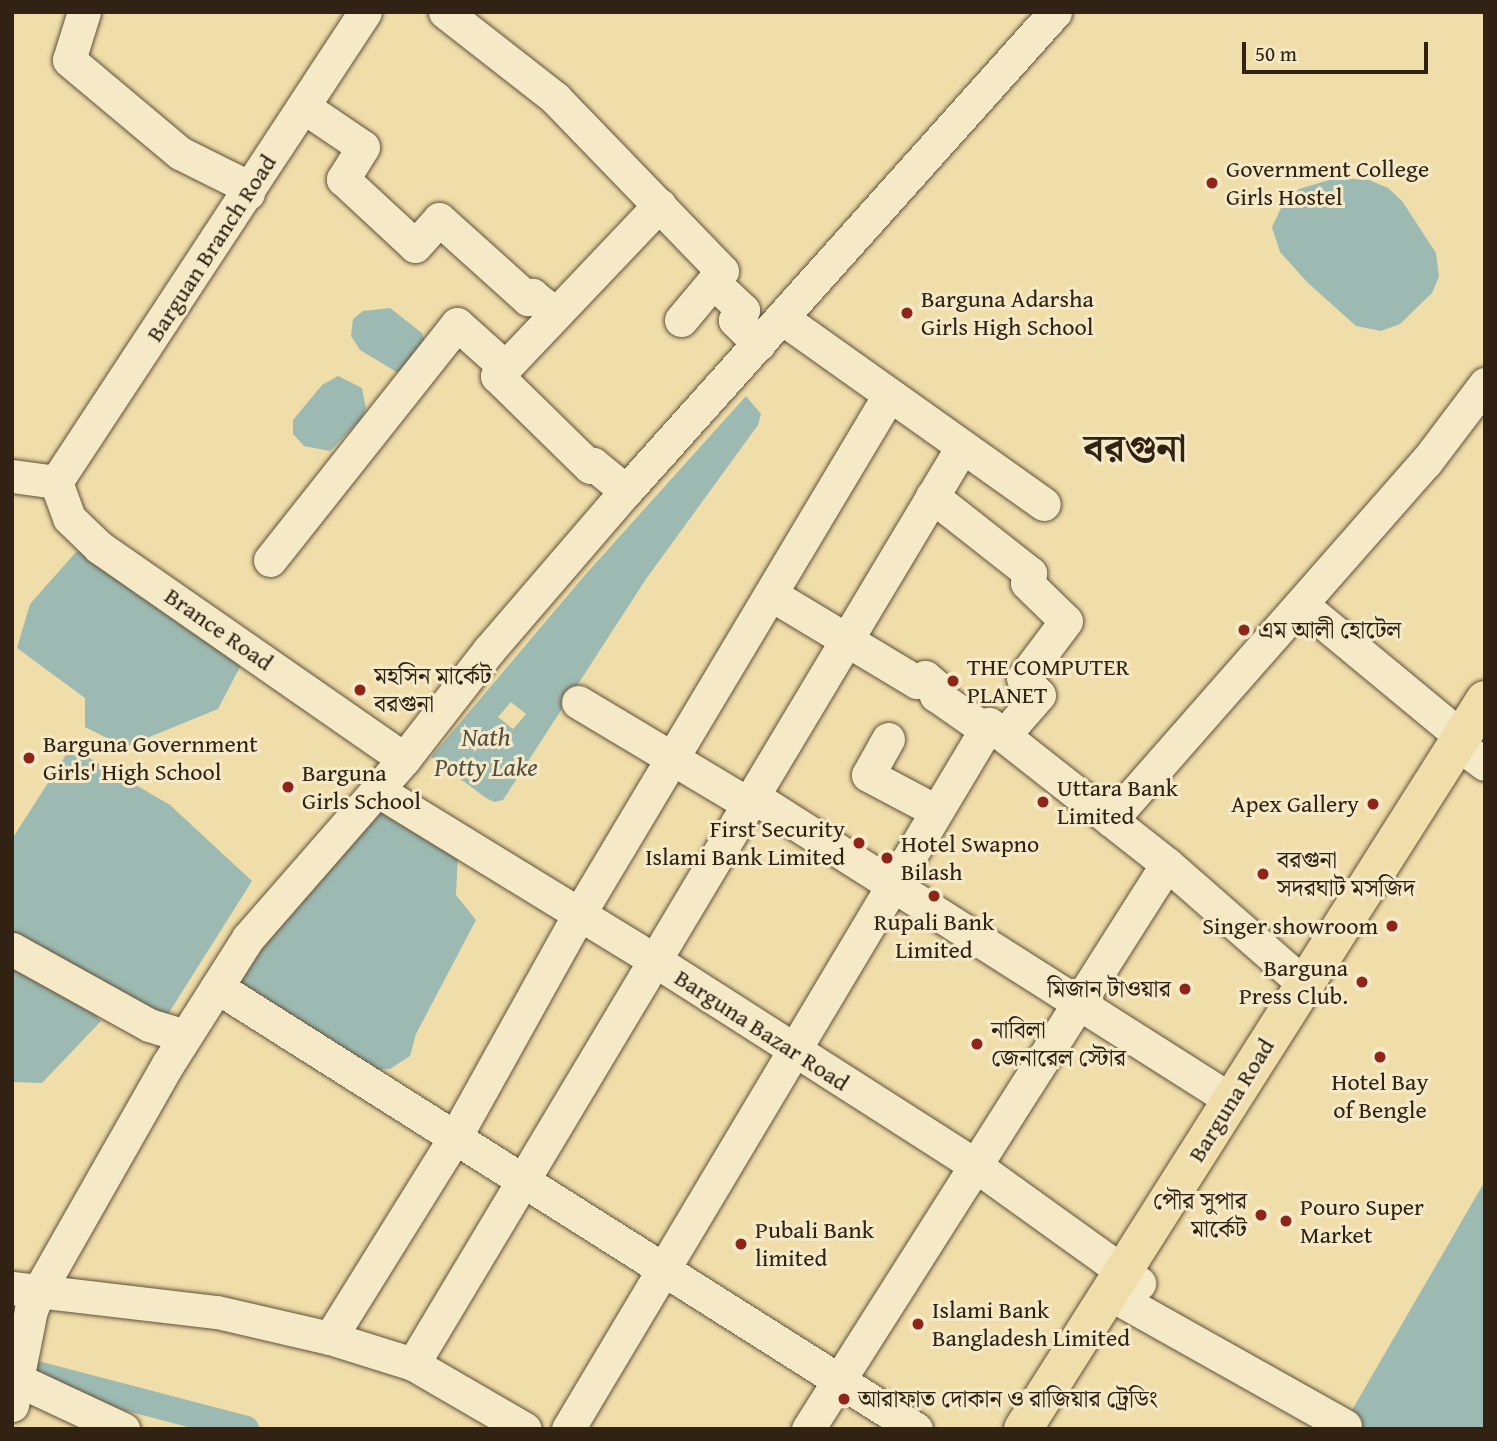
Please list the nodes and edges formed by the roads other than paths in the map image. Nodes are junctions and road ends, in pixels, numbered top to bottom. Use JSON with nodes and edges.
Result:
{"nodes":[{"id":1,"x":84,"y":12,"type":"edge"},
{"id":2,"x":365,"y":12,"type":"edge"},
{"id":3,"x":445,"y":12,"type":"edge"},
{"id":4,"x":1055,"y":12,"type":"edge"},
{"id":5,"x":304,"y":107,"type":"junction"},
{"id":6,"x":248,"y":193,"type":"junction"},
{"id":7,"x":659,"y":205,"type":"junction"},
{"id":8,"x":713,"y":282,"type":"junction"},
{"id":9,"x":554,"y":313,"type":"junction"},
{"id":10,"x":782,"y":318,"type":"junction"},
{"id":11,"x":681,"y":320,"type":"dead end"},
{"id":12,"x":759,"y":344,"type":"junction"},
{"id":13,"x":505,"y":367,"type":"junction"},
{"id":14,"x":1485,"y":384,"type":"edge"},
{"id":15,"x":888,"y":397,"type":"junction"},
{"id":16,"x":962,"y":447,"type":"junction"},
{"id":17,"x":12,"y":476,"type":"edge"},
{"id":18,"x":56,"y":482,"type":"junction"},
{"id":19,"x":626,"y":491,"type":"junction"},
{"id":20,"x":932,"y":496,"type":"junction"},
{"id":21,"x":1044,"y":503,"type":"dead end"},
{"id":22,"x":270,"y":560,"type":"dead end"},
{"id":23,"x":772,"y":595,"type":"junction"},
{"id":24,"x":1301,"y":604,"type":"junction"},
{"id":25,"x":846,"y":640,"type":"junction"},
{"id":26,"x":1485,"y":701,"type":"edge"},
{"id":27,"x":578,"y":702,"type":"dead end"},
{"id":28,"x":995,"y":732,"type":"junction"},
{"id":29,"x":888,"y":739,"type":"dead end"},
{"id":30,"x":1476,"y":747,"type":"edge"},
{"id":31,"x":672,"y":758,"type":"junction"},
{"id":32,"x":404,"y":759,"type":"junction"},
{"id":33,"x":377,"y":790,"type":"junction"},
{"id":34,"x":752,"y":801,"type":"junction"},
{"id":35,"x":936,"y":811,"type":"junction"},
{"id":36,"x":1111,"y":820,"type":"junction"},
{"id":37,"x":1167,"y":864,"type":"junction"},
{"id":38,"x":891,"y":884,"type":"junction"},
{"id":39,"x":579,"y":914,"type":"junction"},
{"id":40,"x":12,"y":949,"type":"edge"},
{"id":41,"x":656,"y":961,"type":"junction"},
{"id":42,"x":1303,"y":983,"type":"junction"},
{"id":43,"x":217,"y":987,"type":"junction"},
{"id":44,"x":1075,"y":1005,"type":"junction"},
{"id":45,"x":185,"y":1036,"type":"junction"},
{"id":46,"x":793,"y":1049,"type":"junction"},
{"id":47,"x":1231,"y":1100,"type":"junction"},
{"id":48,"x":454,"y":1139,"type":"junction"},
{"id":49,"x":976,"y":1166,"type":"junction"},
{"id":50,"x":523,"y":1180,"type":"junction"},
{"id":51,"x":663,"y":1270,"type":"junction"},
{"id":52,"x":1130,"y":1286,"type":"junction"},
{"id":53,"x":28,"y":1295,"type":"edge"},
{"id":54,"x":330,"y":1338,"type":"junction"},
{"id":55,"x":413,"y":1364,"type":"junction"},
{"id":56,"x":838,"y":1379,"type":"junction"},
{"id":57,"x":16,"y":1393,"type":"edge"},
{"id":58,"x":514,"y":1426,"type":"edge"},
{"id":59,"x":1345,"y":1426,"type":"dead end"},
{"id":60,"x":123,"y":1429,"type":"edge"},
{"id":61,"x":568,"y":1429,"type":"edge"},
{"id":62,"x":808,"y":1429,"type":"edge"},
{"id":63,"x":916,"y":1429,"type":"edge"},
{"id":64,"x":1023,"y":1429,"type":"edge"},
{"id":65,"x":1045,"y":1429,"type":"edge"}],
"edges":[{"from":1,"to":6,"type":"street"},
{"from":2,"to":5,"type":"street","name":"Barguan Branch Road"},
{"from":3,"to":7,"type":"street"},
{"from":4,"to":10,"type":"street"},
{"from":5,"to":6,"type":"street","name":"Barguan Branch Road"},
{"from":5,"to":9,"type":"street"},
{"from":6,"to":18,"type":"street","name":"Barguan Branch Road"},
{"from":7,"to":8,"type":"street"},
{"from":7,"to":9,"type":"street"},
{"from":8,"to":11,"type":"street"},
{"from":8,"to":12,"type":"street"},
{"from":9,"to":13,"type":"street"},
{"from":10,"to":12,"type":"street"},
{"from":10,"to":15,"type":"street"},
{"from":12,"to":19,"type":"street"},
{"from":13,"to":19,"type":"street"},
{"from":13,"to":22,"type":"street"},
{"from":14,"to":24,"type":"street"},
{"from":15,"to":16,"type":"street"},
{"from":15,"to":23,"type":"street"},
{"from":16,"to":20,"type":"street"},
{"from":16,"to":21,"type":"street"},
{"from":17,"to":18,"type":"street"},
{"from":18,"to":32,"type":"street","name":"Brance Road"},
{"from":19,"to":32,"type":"street"},
{"from":20,"to":25,"type":"street"},
{"from":20,"to":28,"type":"street"},
{"from":23,"to":25,"type":"street"},
{"from":23,"to":31,"type":"street"},
{"from":24,"to":30,"type":"street"},
{"from":24,"to":36,"type":"street"},
{"from":25,"to":28,"type":"street"},
{"from":25,"to":34,"type":"street"},
{"from":26,"to":30,"type":"main road","name":"Barguna Road"},
{"from":27,"to":31,"type":"street"},
{"from":28,"to":35,"type":"street"},
{"from":28,"to":36,"type":"street"},
{"from":29,"to":35,"type":"street"},
{"from":30,"to":42,"type":"main road","name":"Barguna Road"},
{"from":30,"to":52,"type":"main road","name":"Barguna Road"},
{"from":31,"to":34,"type":"street"},
{"from":31,"to":39,"type":"street"},
{"from":32,"to":33,"type":"street"},
{"from":33,"to":39,"type":"street","name":"Barguna Bazar Road"},
{"from":33,"to":43,"type":"street"},
{"from":34,"to":38,"type":"street"},
{"from":34,"to":41,"type":"street"},
{"from":35,"to":38,"type":"street"},
{"from":36,"to":37,"type":"street"},
{"from":37,"to":42,"type":"street"},
{"from":37,"to":44,"type":"street"},
{"from":38,"to":44,"type":"street"},
{"from":38,"to":46,"type":"street"},
{"from":39,"to":41,"type":"street","name":"Barguna Bazar Road"},
{"from":39,"to":48,"type":"street"},
{"from":40,"to":45,"type":"street"},
{"from":41,"to":46,"type":"street","name":"Barguna Bazar Road"},
{"from":41,"to":50,"type":"street"},
{"from":42,"to":47,"type":"main road","name":"Barguna Road"},
{"from":43,"to":45,"type":"street"},
{"from":43,"to":48,"type":"street"},
{"from":44,"to":47,"type":"street"},
{"from":44,"to":49,"type":"street"},
{"from":45,"to":53,"type":"street"},
{"from":46,"to":49,"type":"street","name":"Barguna Bazar Road"},
{"from":46,"to":51,"type":"street"},
{"from":47,"to":52,"type":"main road","name":"Barguna Road"},
{"from":48,"to":50,"type":"street"},
{"from":48,"to":54,"type":"street"},
{"from":49,"to":52,"type":"street","name":"Barguna Bazar Road"},
{"from":49,"to":56,"type":"street"},
{"from":50,"to":51,"type":"street"},
{"from":50,"to":55,"type":"street"},
{"from":51,"to":56,"type":"street"},
{"from":51,"to":61,"type":"street"},
{"from":52,"to":59,"type":"street","name":"Barguna Bazar Road"},
{"from":52,"to":64,"type":"main road","name":"Barguna Road"},
{"from":52,"to":65,"type":"main road","name":"Barguna Road"},
{"from":53,"to":54,"type":"street"},
{"from":53,"to":57,"type":"street"},
{"from":54,"to":55,"type":"street"},
{"from":55,"to":58,"type":"street"},
{"from":56,"to":62,"type":"street"},
{"from":56,"to":63,"type":"street"},
{"from":57,"to":60,"type":"street"}]}
